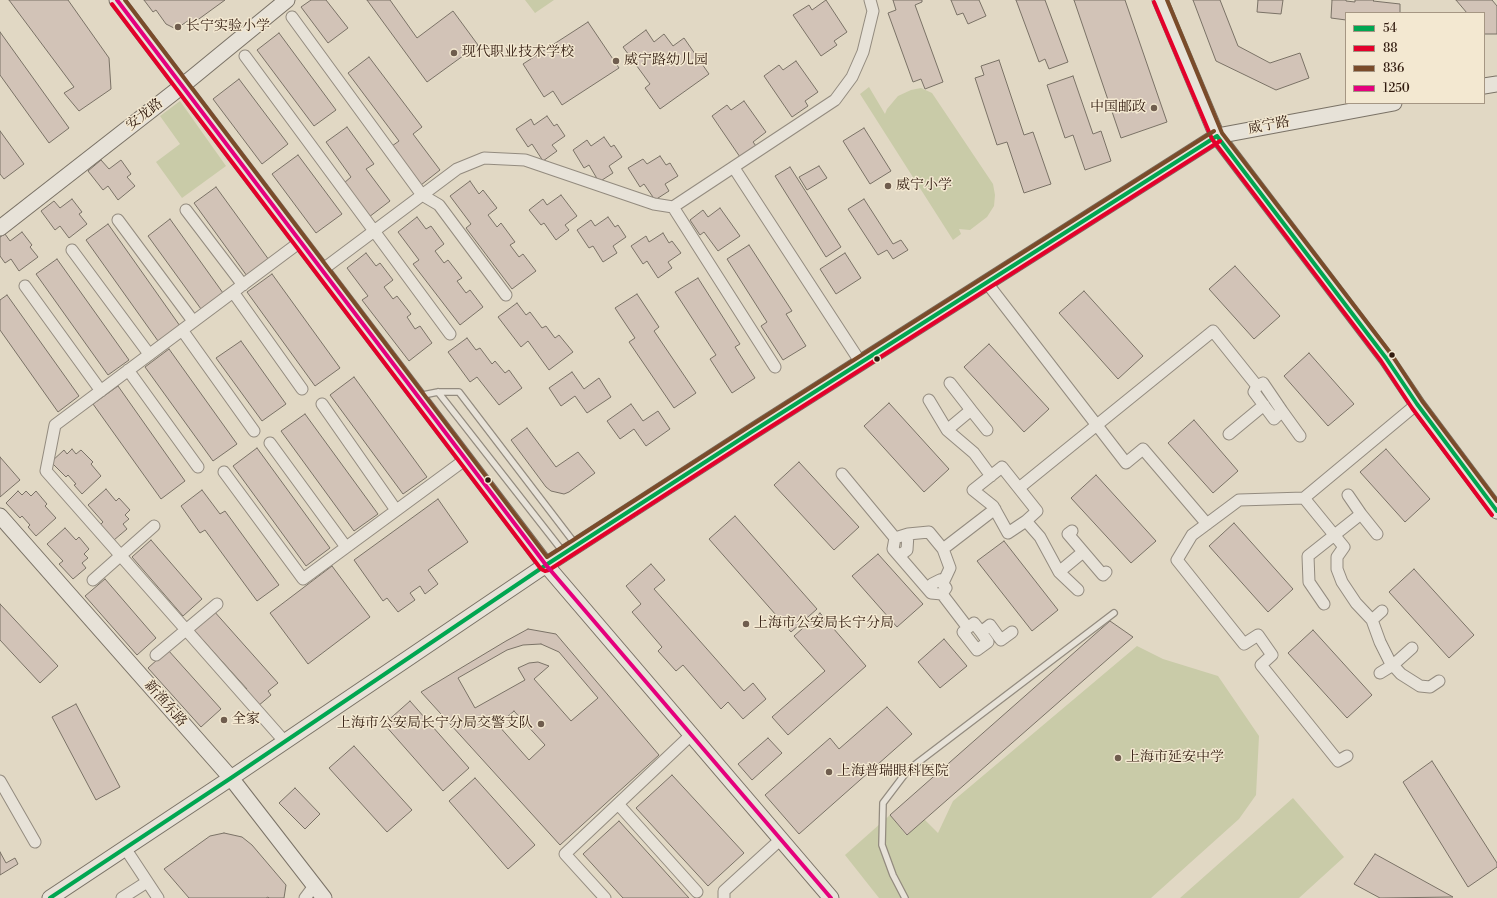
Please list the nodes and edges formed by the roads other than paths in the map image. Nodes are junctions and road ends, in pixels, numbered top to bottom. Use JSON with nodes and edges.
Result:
{"nodes":[{"id":1,"x":117,"y":0,"type":"edge"},
{"id":2,"x":287,"y":0,"type":"edge"},
{"id":3,"x":870,"y":0,"type":"edge"},
{"id":4,"x":1160,"y":0,"type":"edge"},
{"id":5,"x":292,"y":17,"type":"dead end"},
{"id":6,"x":245,"y":56,"type":"dead end"},
{"id":7,"x":1497,"y":84,"type":"edge"},
{"id":8,"x":182,"y":86,"type":"junction"},
{"id":9,"x":1485,"y":86,"type":"edge"},
{"id":10,"x":1389,"y":104,"type":"edge"},
{"id":11,"x":1217,"y":136,"type":"junction"},
{"id":12,"x":734,"y":168,"type":"junction"},
{"id":13,"x":422,"y":195,"type":"junction"},
{"id":14,"x":673,"y":207,"type":"junction"},
{"id":15,"x":186,"y":210,"type":"dead end"},
{"id":16,"x":118,"y":220,"type":"dead end"},
{"id":17,"x":0,"y":228,"type":"edge"},
{"id":18,"x":374,"y":232,"type":"junction"},
{"id":19,"x":300,"y":242,"type":"junction"},
{"id":20,"x":72,"y":250,"type":"dead end"},
{"id":21,"x":322,"y":270,"type":"junction"},
{"id":22,"x":987,"y":283,"type":"junction"},
{"id":23,"x":243,"y":285,"type":"junction"},
{"id":24,"x":25,"y":286,"type":"dead end"},
{"id":25,"x":233,"y":292,"type":"junction"},
{"id":26,"x":506,"y":295,"type":"dead end"},
{"id":27,"x":193,"y":322,"type":"junction"},
{"id":28,"x":182,"y":330,"type":"junction"},
{"id":29,"x":450,"y":334,"type":"dead end"},
{"id":30,"x":149,"y":354,"type":"junction"},
{"id":31,"x":861,"y":363,"type":"junction"},
{"id":32,"x":775,"y":367,"type":"dead end"},
{"id":33,"x":128,"y":370,"type":"junction"},
{"id":34,"x":950,"y":383,"type":"dead end"},
{"id":35,"x":1257,"y":386,"type":"junction"},
{"id":36,"x":302,"y":389,"type":"dead end"},
{"id":37,"x":101,"y":391,"type":"junction"},
{"id":38,"x":438,"y":392,"type":"junction"},
{"id":39,"x":418,"y":396,"type":"junction"},
{"id":40,"x":929,"y":400,"type":"dead end"},
{"id":41,"x":322,"y":404,"type":"dead end"},
{"id":42,"x":1417,"y":404,"type":"junction"},
{"id":43,"x":1264,"y":405,"type":"junction"},
{"id":44,"x":971,"y":410,"type":"junction"},
{"id":45,"x":1282,"y":411,"type":"junction"},
{"id":46,"x":1096,"y":425,"type":"junction"},
{"id":47,"x":947,"y":430,"type":"junction"},
{"id":48,"x":987,"y":430,"type":"dead end"},
{"id":49,"x":254,"y":431,"type":"dead end"},
{"id":50,"x":1229,"y":434,"type":"dead end"},
{"id":51,"x":1300,"y":436,"type":"dead end"},
{"id":52,"x":270,"y":443,"type":"dead end"},
{"id":53,"x":466,"y":459,"type":"junction"},
{"id":54,"x":198,"y":467,"type":"dead end"},
{"id":55,"x":224,"y":472,"type":"dead end"},
{"id":56,"x":842,"y":474,"type":"dead end"},
{"id":57,"x":991,"y":476,"type":"junction"},
{"id":58,"x":1019,"y":488,"type":"junction"},
{"id":59,"x":1348,"y":495,"type":"dead end"},
{"id":60,"x":1304,"y":498,"type":"junction"},
{"id":61,"x":995,"y":509,"type":"junction"},
{"id":62,"x":396,"y":510,"type":"junction"},
{"id":63,"x":1497,"y":511,"type":"edge"},
{"id":64,"x":1362,"y":514,"type":"junction"},
{"id":65,"x":0,"y":516,"type":"edge"},
{"id":66,"x":1026,"y":521,"type":"junction"},
{"id":67,"x":1207,"y":524,"type":"junction"},
{"id":68,"x":154,"y":526,"type":"dead end"},
{"id":69,"x":1072,"y":531,"type":"dead end"},
{"id":70,"x":908,"y":534,"type":"junction"},
{"id":71,"x":1377,"y":534,"type":"dead end"},
{"id":72,"x":1334,"y":536,"type":"junction"},
{"id":73,"x":895,"y":538,"type":"junction"},
{"id":74,"x":346,"y":547,"type":"junction"},
{"id":75,"x":571,"y":549,"type":"junction"},
{"id":76,"x":943,"y":549,"type":"junction"},
{"id":77,"x":1083,"y":552,"type":"junction"},
{"id":78,"x":121,"y":556,"type":"junction"},
{"id":79,"x":899,"y":556,"type":"junction"},
{"id":80,"x":546,"y":565,"type":"junction"},
{"id":81,"x":1059,"y":572,"type":"junction"},
{"id":82,"x":1106,"y":572,"type":"dead end"},
{"id":83,"x":93,"y":580,"type":"dead end"},
{"id":84,"x":939,"y":590,"type":"junction"},
{"id":85,"x":1078,"y":590,"type":"dead end"},
{"id":86,"x":217,"y":604,"type":"dead end"},
{"id":87,"x":1324,"y":604,"type":"dead end"},
{"id":88,"x":1382,"y":611,"type":"dead end"},
{"id":89,"x":1114,"y":613,"type":"dead end"},
{"id":90,"x":1372,"y":620,"type":"junction"},
{"id":91,"x":968,"y":628,"type":"junction"},
{"id":92,"x":186,"y":630,"type":"junction"},
{"id":93,"x":981,"y":632,"type":"junction"},
{"id":94,"x":1012,"y":632,"type":"dead end"},
{"id":95,"x":1412,"y":648,"type":"dead end"},
{"id":96,"x":156,"y":655,"type":"dead end"},
{"id":97,"x":1393,"y":665,"type":"junction"},
{"id":98,"x":1380,"y":673,"type":"dead end"},
{"id":99,"x":1439,"y":681,"type":"dead end"},
{"id":100,"x":692,"y":734,"type":"junction"},
{"id":101,"x":285,"y":742,"type":"junction"},
{"id":102,"x":1347,"y":756,"type":"dead end"},
{"id":103,"x":231,"y":778,"type":"junction"},
{"id":104,"x":0,"y":781,"type":"edge"},
{"id":105,"x":618,"y":804,"type":"junction"},
{"id":106,"x":781,"y":839,"type":"junction"},
{"id":107,"x":35,"y":842,"type":"dead end"},
{"id":108,"x":125,"y":848,"type":"junction"},
{"id":109,"x":147,"y":882,"type":"junction"},
{"id":110,"x":314,"y":886,"type":"junction"},
{"id":111,"x":697,"y":892,"type":"dead end"},
{"id":112,"x":50,"y":898,"type":"edge"},
{"id":113,"x":122,"y":898,"type":"edge"},
{"id":114,"x":158,"y":898,"type":"edge"},
{"id":115,"x":305,"y":898,"type":"edge"},
{"id":116,"x":324,"y":898,"type":"edge"},
{"id":117,"x":605,"y":898,"type":"edge"},
{"id":118,"x":724,"y":898,"type":"edge"},
{"id":119,"x":831,"y":898,"type":"edge"},
{"id":120,"x":905,"y":898,"type":"edge"}],
"edges":[{"from":1,"to":8,"type":"street"},
{"from":2,"to":8,"type":"street","name":"安龙路"},
{"from":3,"to":12,"type":"street"},
{"from":4,"to":11,"type":"street"},
{"from":5,"to":13,"type":"street"},
{"from":6,"to":18,"type":"street"},
{"from":7,"to":9,"type":"street"},
{"from":8,"to":17,"type":"street","name":"安龙路"},
{"from":8,"to":19,"type":"street"},
{"from":10,"to":11,"type":"street","name":"威宁路"},
{"from":11,"to":22,"type":"street","name":"威宁路"},
{"from":11,"to":42,"type":"street"},
{"from":12,"to":14,"type":"street"},
{"from":12,"to":31,"type":"street"},
{"from":13,"to":14,"type":"street"},
{"from":13,"to":18,"type":"street"},
{"from":13,"to":26,"type":"street"},
{"from":14,"to":32,"type":"street"},
{"from":15,"to":23,"type":"street"},
{"from":16,"to":27,"type":"street"},
{"from":18,"to":21,"type":"street"},
{"from":18,"to":29,"type":"street"},
{"from":19,"to":21,"type":"street"},
{"from":19,"to":23,"type":"street"},
{"from":20,"to":30,"type":"street"},
{"from":21,"to":39,"type":"street"},
{"from":22,"to":31,"type":"street","name":"威宁路"},
{"from":22,"to":46,"type":"street"},
{"from":23,"to":25,"type":"street"},
{"from":24,"to":37,"type":"street"},
{"from":25,"to":27,"type":"street"},
{"from":25,"to":36,"type":"street"},
{"from":27,"to":28,"type":"street"},
{"from":28,"to":30,"type":"street"},
{"from":28,"to":49,"type":"street"},
{"from":30,"to":33,"type":"street"},
{"from":31,"to":75,"type":"street","name":"威宁路"},
{"from":33,"to":37,"type":"street"},
{"from":33,"to":54,"type":"street"},
{"from":34,"to":44,"type":"street"},
{"from":35,"to":43,"type":"street"},
{"from":35,"to":45,"type":"street"},
{"from":35,"to":46,"type":"street"},
{"from":37,"to":78,"type":"street"},
{"from":38,"to":39,"type":"lane"},
{"from":38,"to":75,"type":"lane"},
{"from":38,"to":75,"type":"lane"},
{"from":39,"to":53,"type":"street"},
{"from":40,"to":47,"type":"street"},
{"from":41,"to":62,"type":"street"},
{"from":42,"to":60,"type":"street"},
{"from":42,"to":63,"type":"street"},
{"from":43,"to":45,"type":"street"},
{"from":43,"to":50,"type":"street"},
{"from":44,"to":47,"type":"street"},
{"from":44,"to":48,"type":"street"},
{"from":45,"to":51,"type":"street"},
{"from":46,"to":58,"type":"street"},
{"from":46,"to":67,"type":"street"},
{"from":47,"to":57,"type":"street"},
{"from":52,"to":74,"type":"street"},
{"from":53,"to":62,"type":"street"},
{"from":53,"to":80,"type":"street"},
{"from":55,"to":74,"type":"street"},
{"from":56,"to":73,"type":"street"},
{"from":57,"to":58,"type":"street"},
{"from":57,"to":61,"type":"street"},
{"from":58,"to":66,"type":"street"},
{"from":59,"to":64,"type":"street"},
{"from":60,"to":67,"type":"street"},
{"from":60,"to":72,"type":"street"},
{"from":61,"to":66,"type":"street"},
{"from":61,"to":76,"type":"street"},
{"from":62,"to":74,"type":"street"},
{"from":64,"to":71,"type":"street"},
{"from":64,"to":72,"type":"street"},
{"from":65,"to":103,"type":"street","name":"新渔东路"},
{"from":66,"to":81,"type":"street"},
{"from":67,"to":102,"type":"street"},
{"from":68,"to":78,"type":"street"},
{"from":69,"to":77,"type":"street"},
{"from":70,"to":73,"type":"street"},
{"from":70,"to":76,"type":"street"},
{"from":70,"to":79,"type":"street"},
{"from":72,"to":87,"type":"street"},
{"from":72,"to":90,"type":"street"},
{"from":73,"to":79,"type":"street"},
{"from":75,"to":80,"type":"street","name":"威宁路"},
{"from":76,"to":84,"type":"street"},
{"from":77,"to":81,"type":"street"},
{"from":77,"to":82,"type":"street"},
{"from":78,"to":83,"type":"street"},
{"from":78,"to":92,"type":"street"},
{"from":79,"to":84,"type":"street"},
{"from":80,"to":100,"type":"street"},
{"from":80,"to":101,"type":"street","name":"威宁路"},
{"from":81,"to":85,"type":"street"},
{"from":84,"to":91,"type":"street"},
{"from":86,"to":92,"type":"street"},
{"from":88,"to":90,"type":"street"},
{"from":89,"to":120,"type":"lane"},
{"from":90,"to":97,"type":"street"},
{"from":91,"to":93,"type":"street"},
{"from":91,"to":93,"type":"street"},
{"from":92,"to":96,"type":"street"},
{"from":92,"to":101,"type":"street"},
{"from":93,"to":94,"type":"street"},
{"from":95,"to":97,"type":"street"},
{"from":97,"to":98,"type":"street"},
{"from":97,"to":99,"type":"street"},
{"from":100,"to":105,"type":"street"},
{"from":100,"to":106,"type":"street"},
{"from":101,"to":103,"type":"street","name":"威宁路"},
{"from":103,"to":108,"type":"street","name":"威宁路"},
{"from":103,"to":110,"type":"street","name":"新渔东路"},
{"from":104,"to":107,"type":"street"},
{"from":105,"to":111,"type":"street"},
{"from":105,"to":117,"type":"street"},
{"from":106,"to":118,"type":"street"},
{"from":106,"to":119,"type":"street"},
{"from":108,"to":109,"type":"street"},
{"from":108,"to":112,"type":"street","name":"威宁路"},
{"from":109,"to":113,"type":"street"},
{"from":109,"to":114,"type":"street"},
{"from":110,"to":115,"type":"street"},
{"from":110,"to":116,"type":"street","name":"新渔东路"}]}
